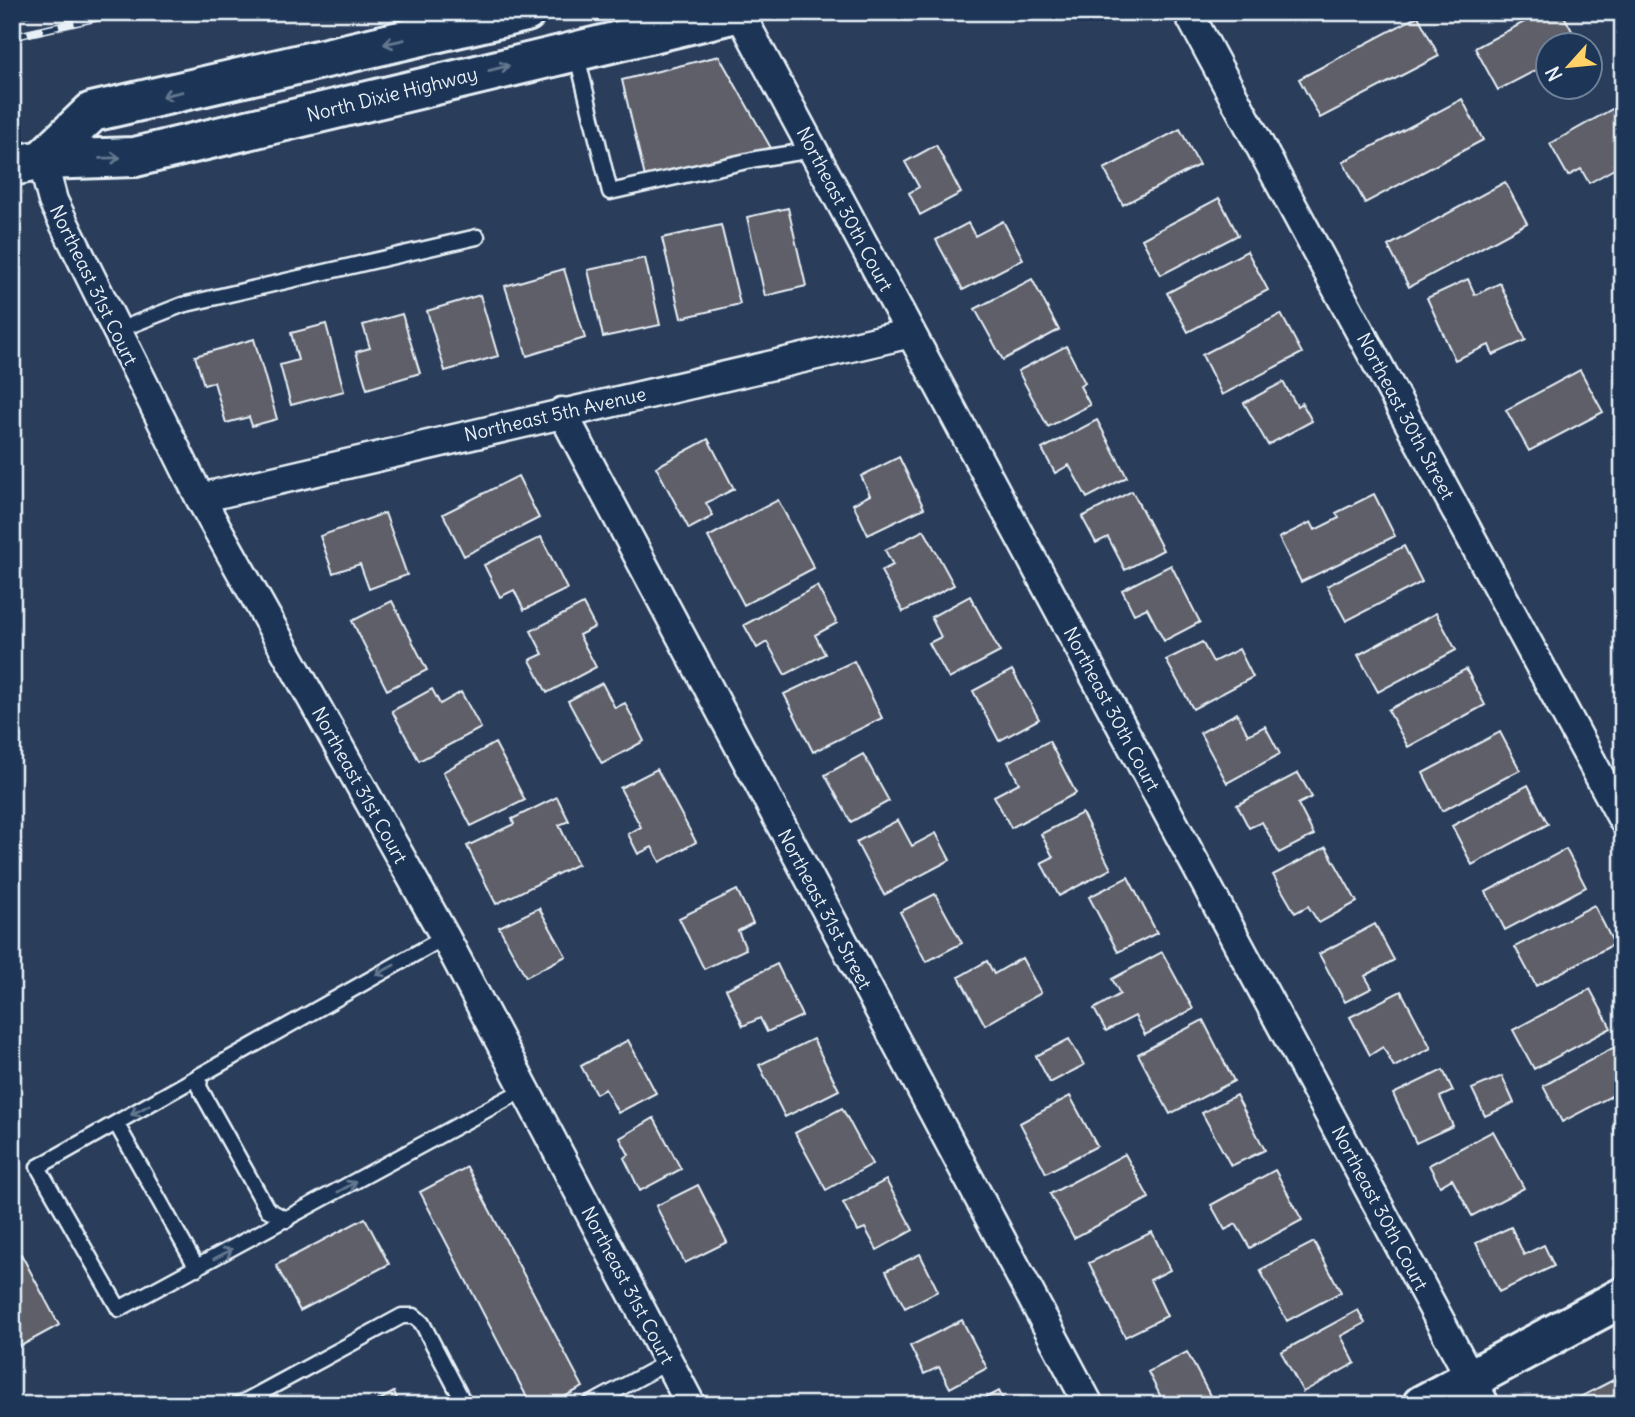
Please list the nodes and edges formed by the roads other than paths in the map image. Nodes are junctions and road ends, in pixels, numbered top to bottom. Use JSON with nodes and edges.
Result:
{"nodes":[{"id":1,"x":526,"y":12,"type":"edge"},
{"id":2,"x":740,"y":12,"type":"edge"},
{"id":3,"x":1188,"y":12,"type":"edge"},
{"id":4,"x":576,"y":50,"type":"junction"},
{"id":5,"x":813,"y":150,"type":"junction"},
{"id":6,"x":27,"y":163,"type":"edge"},
{"id":7,"x":477,"y":237,"type":"dead end"},
{"id":8,"x":116,"y":331,"type":"junction"},
{"id":9,"x":911,"y":333,"type":"junction"},
{"id":10,"x":562,"y":412,"type":"junction"},
{"id":11,"x":200,"y":499,"type":"junction"},
{"id":12,"x":1623,"y":820,"type":"edge"},
{"id":13,"x":445,"y":937,"type":"junction"},
{"id":14,"x":200,"y":1077,"type":"junction"},
{"id":15,"x":525,"y":1089,"type":"junction"},
{"id":16,"x":116,"y":1124,"type":"junction"},
{"id":17,"x":287,"y":1220,"type":"junction"},
{"id":18,"x":197,"y":1268,"type":"junction"},
{"id":19,"x":1623,"y":1297,"type":"edge"},
{"id":20,"x":668,"y":1362,"type":"junction"},
{"id":21,"x":1478,"y":1392,"type":"edge"},
{"id":22,"x":238,"y":1405,"type":"edge"},
{"id":23,"x":465,"y":1405,"type":"edge"},
{"id":24,"x":589,"y":1405,"type":"edge"},
{"id":25,"x":691,"y":1405,"type":"edge"},
{"id":26,"x":1089,"y":1405,"type":"edge"},
{"id":27,"x":1422,"y":1405,"type":"edge"}],
"edges":[{"from":1,"to":6,"type":"main road","one_way":true},
{"from":2,"to":4,"type":"main road","name":"North Dixie Highway"},
{"from":2,"to":5,"type":"street","name":"Northeast 30th Court"},
{"from":3,"to":12,"type":"street","name":"Northeast 30th Street"},
{"from":4,"to":5,"type":"lane"},
{"from":6,"to":4,"type":"main road","name":"North Dixie Highway","one_way":true},
{"from":5,"to":9,"type":"street","name":"Northeast 30th Court"},
{"from":6,"to":8,"type":"street","name":"Northeast 31st Court"},
{"from":7,"to":8,"type":"lane"},
{"from":8,"to":11,"type":"street","name":"Northeast 31st Court"},
{"from":9,"to":10,"type":"street","name":"Northeast 5th Avenue"},
{"from":9,"to":21,"type":"street","name":"Northeast 30th Court"},
{"from":10,"to":11,"type":"street","name":"Northeast 5th Avenue"},
{"from":10,"to":26,"type":"street","name":"Northeast 31st Street"},
{"from":11,"to":13,"type":"street","name":"Northeast 31st Court"},
{"from":13,"to":14,"type":"lane","one_way":true},
{"from":13,"to":15,"type":"street","name":"Northeast 31st Court"},
{"from":14,"to":16,"type":"lane","one_way":true},
{"from":14,"to":17,"type":"lane"},
{"from":17,"to":15,"type":"lane","one_way":true},
{"from":15,"to":20,"type":"street","name":"Northeast 31st Court"},
{"from":16,"to":18,"type":"lane"},
{"from":16,"to":18,"type":"lane"},
{"from":18,"to":17,"type":"lane","one_way":true},
{"from":19,"to":21,"type":"main road"},
{"from":20,"to":24,"type":"lane"},
{"from":20,"to":25,"type":"street","name":"Northeast 31st Court"},
{"from":21,"to":27,"type":"main road"},
{"from":22,"to":23,"type":"lane"}]}
